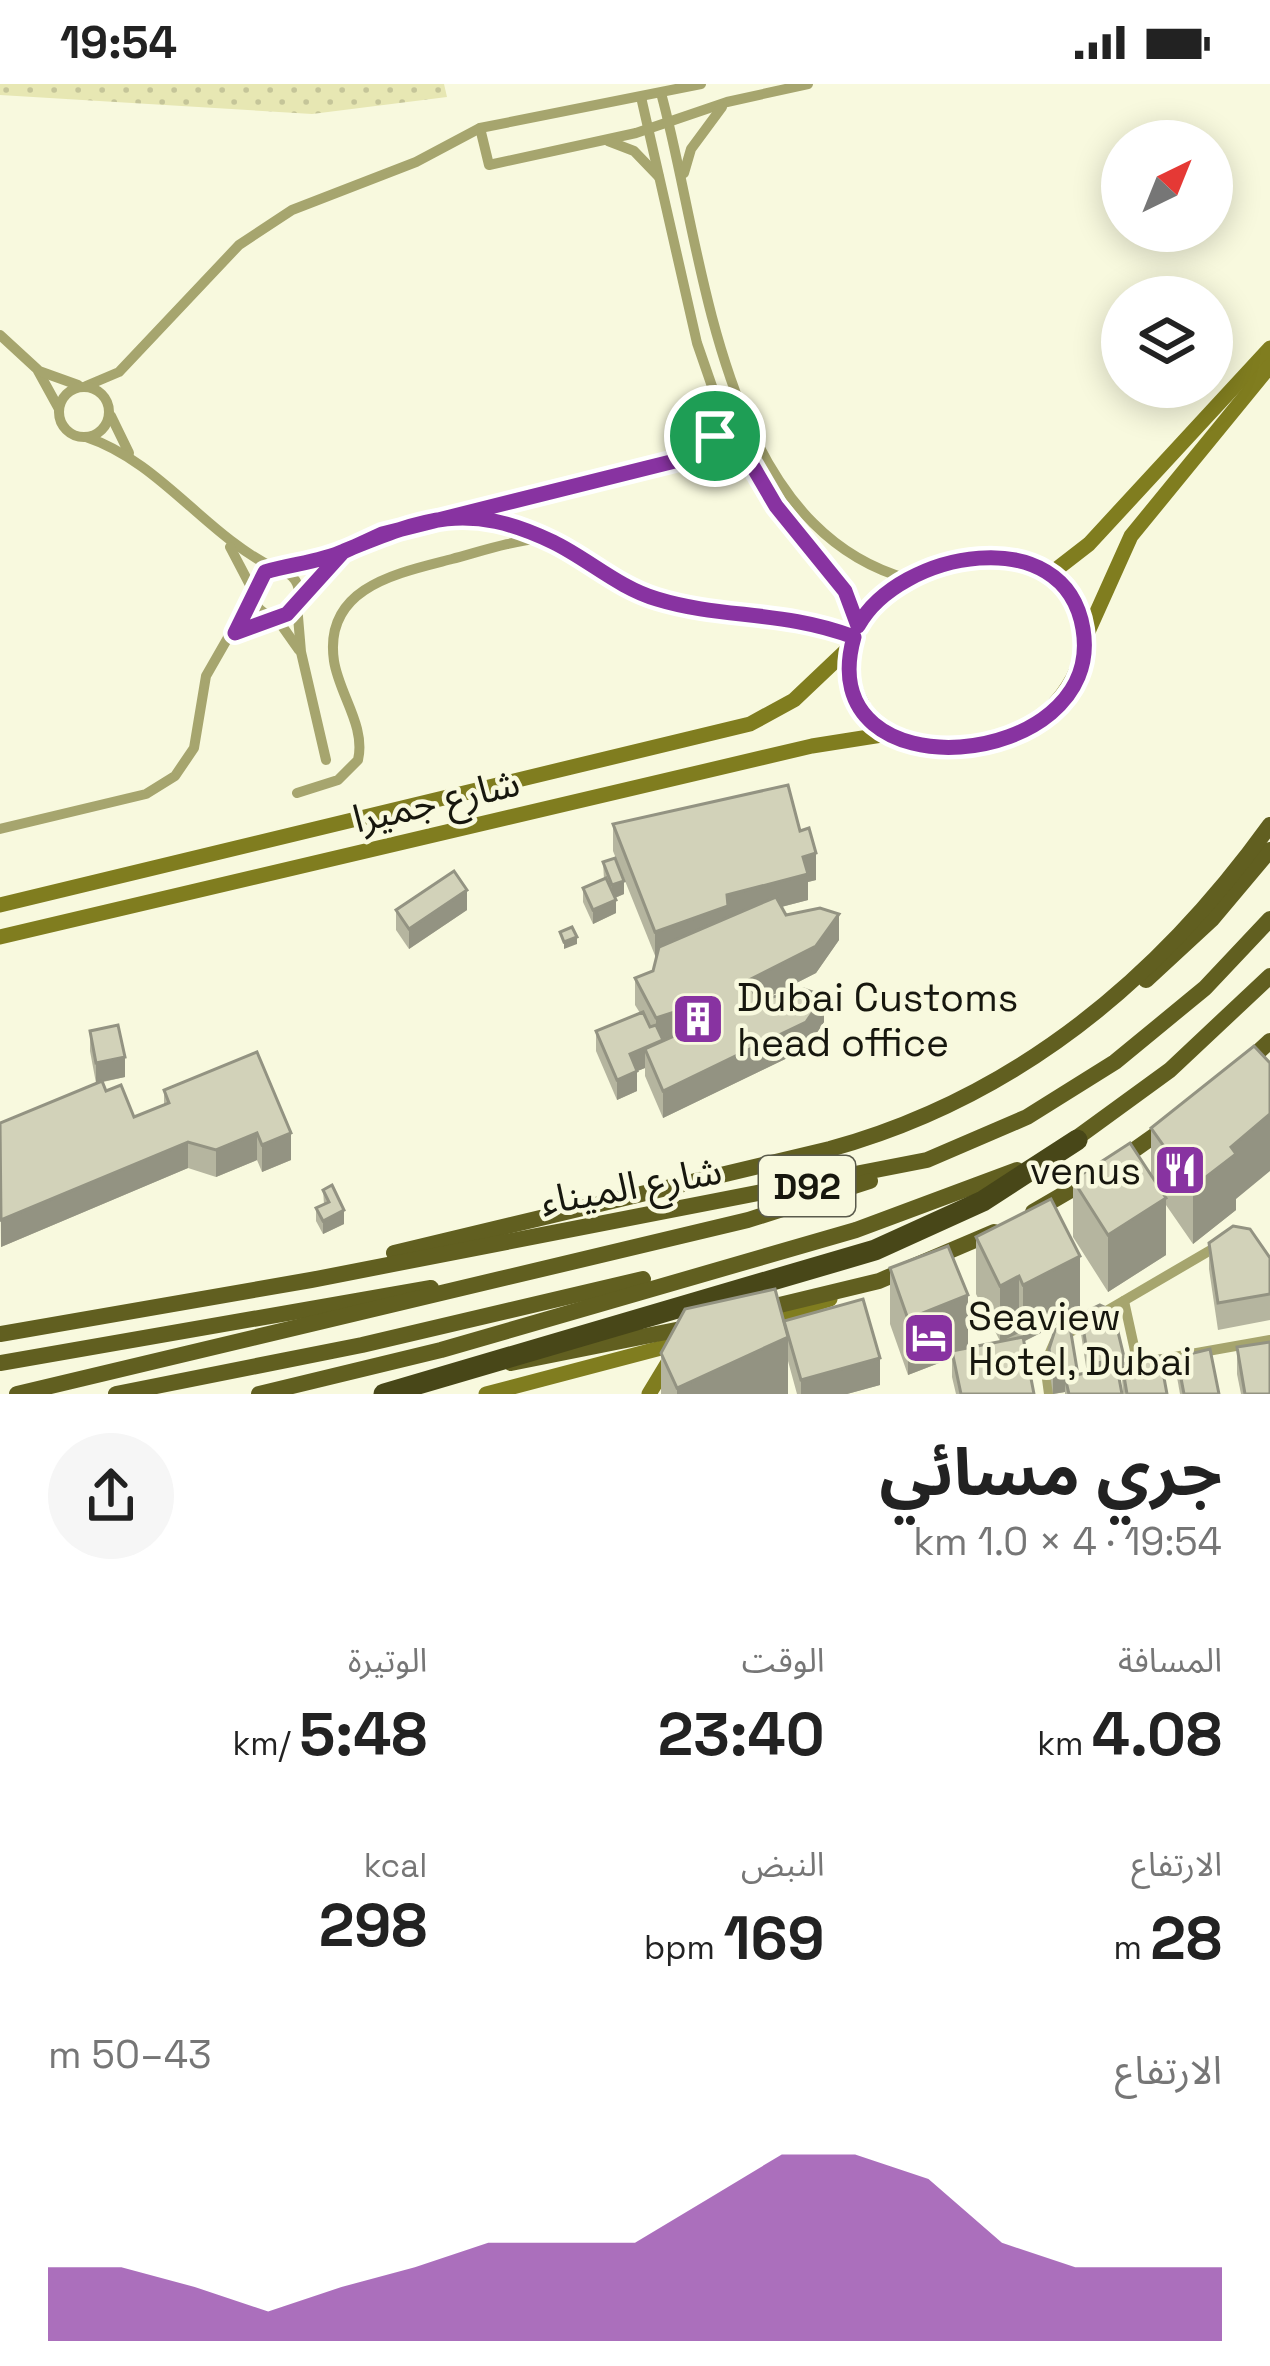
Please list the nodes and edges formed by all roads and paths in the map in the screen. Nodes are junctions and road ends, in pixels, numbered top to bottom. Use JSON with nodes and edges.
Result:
{"nodes":[{"id":1,"x":701,"y":84,"type":"edge"},
{"id":2,"x":808,"y":84,"type":"edge"},
{"id":3,"x":661,"y":93,"type":"junction"},
{"id":4,"x":640,"y":98,"type":"junction"},
{"id":5,"x":727,"y":102,"type":"junction"},
{"id":6,"x":668,"y":121,"type":"junction"},
{"id":7,"x":480,"y":128,"type":"junction"},
{"id":8,"x":650,"y":128,"type":"junction"},
{"id":9,"x":604,"y":140,"type":"junction"},
{"id":10,"x":683,"y":176,"type":"junction"},
{"id":11,"x":665,"y":187,"type":"junction"},
{"id":12,"x":0,"y":334,"type":"edge"},
{"id":13,"x":1270,"y":348,"type":"edge"},
{"id":14,"x":1270,"y":365,"type":"edge"},
{"id":15,"x":37,"y":369,"type":"junction"},
{"id":16,"x":119,"y":372,"type":"junction"},
{"id":17,"x":84,"y":386,"type":"junction"},
{"id":18,"x":58,"y":409,"type":"junction"},
{"id":19,"x":109,"y":410,"type":"junction"},
{"id":20,"x":724,"y":417,"type":"junction"},
{"id":21,"x":86,"y":437,"type":"junction"},
{"id":22,"x":703,"y":454,"type":"junction"},
{"id":23,"x":131,"y":455,"type":"junction"},
{"id":24,"x":746,"y":460,"type":"junction"},
{"id":25,"x":451,"y":513,"type":"junction"},
{"id":26,"x":543,"y":538,"type":"junction"},
{"id":27,"x":228,"y":544,"type":"junction"},
{"id":28,"x":343,"y":552,"type":"junction"},
{"id":29,"x":276,"y":569,"type":"junction"},
{"id":30,"x":1049,"y":574,"type":"junction"},
{"id":31,"x":908,"y":579,"type":"junction"},
{"id":32,"x":253,"y":592,"type":"junction"},
{"id":33,"x":298,"y":602,"type":"junction"},
{"id":34,"x":274,"y":616,"type":"junction"},
{"id":35,"x":235,"y":633,"type":"junction"},
{"id":36,"x":854,"y":636,"type":"junction"},
{"id":37,"x":1085,"y":643,"type":"junction"},
{"id":38,"x":301,"y":652,"type":"junction"},
{"id":39,"x":888,"y":734,"type":"junction"},
{"id":40,"x":326,"y":760,"type":"dead end"},
{"id":41,"x":298,"y":793,"type":"dead end"},
{"id":42,"x":1270,"y":825,"type":"edge"},
{"id":43,"x":0,"y":829,"type":"edge"},
{"id":44,"x":1270,"y":850,"type":"edge"},
{"id":45,"x":0,"y":904,"type":"edge"},
{"id":46,"x":1270,"y":919,"type":"edge"},
{"id":47,"x":0,"y":937,"type":"edge"},
{"id":48,"x":1270,"y":976,"type":"edge"},
{"id":49,"x":1105,"y":1008,"type":"junction"},
{"id":50,"x":1270,"y":1041,"type":"edge"},
{"id":51,"x":1223,"y":1082,"type":"edge"},
{"id":52,"x":1184,"y":1114,"type":"edge"},
{"id":53,"x":1076,"y":1140,"type":"junction"},
{"id":54,"x":927,"y":1160,"type":"junction"},
{"id":55,"x":1245,"y":1245,"type":"edge"},
{"id":56,"x":362,"y":1268,"type":"junction"},
{"id":57,"x":703,"y":1270,"type":"junction"},
{"id":58,"x":879,"y":1281,"type":"junction"},
{"id":59,"x":1124,"y":1301,"type":"junction"},
{"id":60,"x":354,"y":1307,"type":"junction"},
{"id":61,"x":723,"y":1323,"type":"junction"},
{"id":62,"x":756,"y":1323,"type":"edge"},
{"id":63,"x":0,"y":1334,"type":"edge"},
{"id":64,"x":687,"y":1340,"type":"junction"},
{"id":65,"x":1270,"y":1340,"type":"edge"},
{"id":66,"x":0,"y":1363,"type":"edge"},
{"id":67,"x":498,"y":1364,"type":"junction"},
{"id":68,"x":489,"y":1393,"type":"edge"},
{"id":69,"x":16,"y":1394,"type":"edge"},
{"id":70,"x":116,"y":1394,"type":"edge"},
{"id":71,"x":260,"y":1394,"type":"edge"},
{"id":72,"x":384,"y":1394,"type":"edge"},
{"id":73,"x":501,"y":1394,"type":"edge"},
{"id":74,"x":649,"y":1394,"type":"edge"},
{"id":75,"x":1049,"y":1394,"type":"edge"}],
"edges":[{"from":1,"to":3,"type":"street"},
{"from":2,"to":5,"type":"street"},
{"from":3,"to":4,"type":"street"},
{"from":3,"to":6,"type":"street"},
{"from":4,"to":7,"type":"street"},
{"from":4,"to":8,"type":"street"},
{"from":5,"to":6,"type":"street"},
{"from":5,"to":10,"type":"street"},
{"from":6,"to":8,"type":"street"},
{"from":6,"to":10,"type":"street"},
{"from":7,"to":9,"type":"street"},
{"from":7,"to":16,"type":"street"},
{"from":8,"to":9,"type":"street"},
{"from":8,"to":11,"type":"street"},
{"from":9,"to":11,"type":"street"},
{"from":10,"to":31,"type":"street"},
{"from":11,"to":20,"type":"street"},
{"from":12,"to":15,"type":"street"},
{"from":13,"to":30,"type":"street"},
{"from":14,"to":37,"type":"street"},
{"from":15,"to":17,"type":"street"},
{"from":15,"to":18,"type":"street"},
{"from":16,"to":17,"type":"street"},
{"from":16,"to":19,"type":"street"},
{"from":17,"to":18,"type":"street"},
{"from":17,"to":19,"type":"street"},
{"from":18,"to":21,"type":"street"},
{"from":19,"to":21,"type":"street"},
{"from":19,"to":23,"type":"street"},
{"from":20,"to":22,"type":"street"},
{"from":20,"to":24,"type":"street"},
{"from":21,"to":23,"type":"street"},
{"from":22,"to":24,"type":"street"},
{"from":22,"to":25,"type":"street"},
{"from":23,"to":27,"type":"street"},
{"from":24,"to":36,"type":"street"},
{"from":25,"to":26,"type":"street"},
{"from":25,"to":28,"type":"street"},
{"from":26,"to":36,"type":"street"},
{"from":26,"to":41,"type":"street"},
{"from":27,"to":29,"type":"street"},
{"from":27,"to":32,"type":"street"},
{"from":28,"to":29,"type":"street"},
{"from":28,"to":33,"type":"street"},
{"from":29,"to":32,"type":"street"},
{"from":29,"to":33,"type":"street"},
{"from":30,"to":31,"type":"street"},
{"from":30,"to":37,"type":"street"},
{"from":31,"to":36,"type":"street"},
{"from":32,"to":34,"type":"street"},
{"from":32,"to":35,"type":"street"},
{"from":33,"to":34,"type":"street"},
{"from":33,"to":38,"type":"street"},
{"from":34,"to":35,"type":"street"},
{"from":34,"to":38,"type":"street"},
{"from":35,"to":43,"type":"street"},
{"from":36,"to":39,"type":"street"},
{"from":36,"to":45,"type":"street","name":"شارع جميرا"},
{"from":37,"to":39,"type":"street"},
{"from":38,"to":40,"type":"street"},
{"from":39,"to":47,"type":"street","name":"شارع جميرا"},
{"from":42,"to":49,"type":"main road"},
{"from":44,"to":49,"type":"main road"},
{"from":46,"to":54,"type":"main road","name":"شارع الميناء","number":"D92"},
{"from":48,"to":53,"type":"main road","number":"D92"},
{"from":49,"to":56,"type":"main road"},
{"from":50,"to":51,"type":"main road"},
{"from":52,"to":58,"type":"main road"},
{"from":53,"to":57,"type":"main road","number":"D92"},
{"from":53,"to":67,"type":"highway"},
{"from":54,"to":56,"type":"main road","name":"شارع الميناء","number":"D92"},
{"from":54,"to":60,"type":"main road"},
{"from":55,"to":59,"type":"street"},
{"from":56,"to":63,"type":"main road","name":"شارع الميناء","number":"D92"},
{"from":57,"to":70,"type":"main road"},
{"from":57,"to":71,"type":"main road","number":"D92"},
{"from":58,"to":61,"type":"main road"},
{"from":58,"to":62,"type":"street"},
{"from":59,"to":65,"type":"street"},
{"from":59,"to":75,"type":"street"},
{"from":60,"to":66,"type":"main road"},
{"from":60,"to":69,"type":"main road"},
{"from":61,"to":64,"type":"street"},
{"from":61,"to":67,"type":"main road"},
{"from":64,"to":68,"type":"street"},
{"from":64,"to":74,"type":"street"},
{"from":67,"to":72,"type":"highway"},
{"from":68,"to":73,"type":"street"}]}
